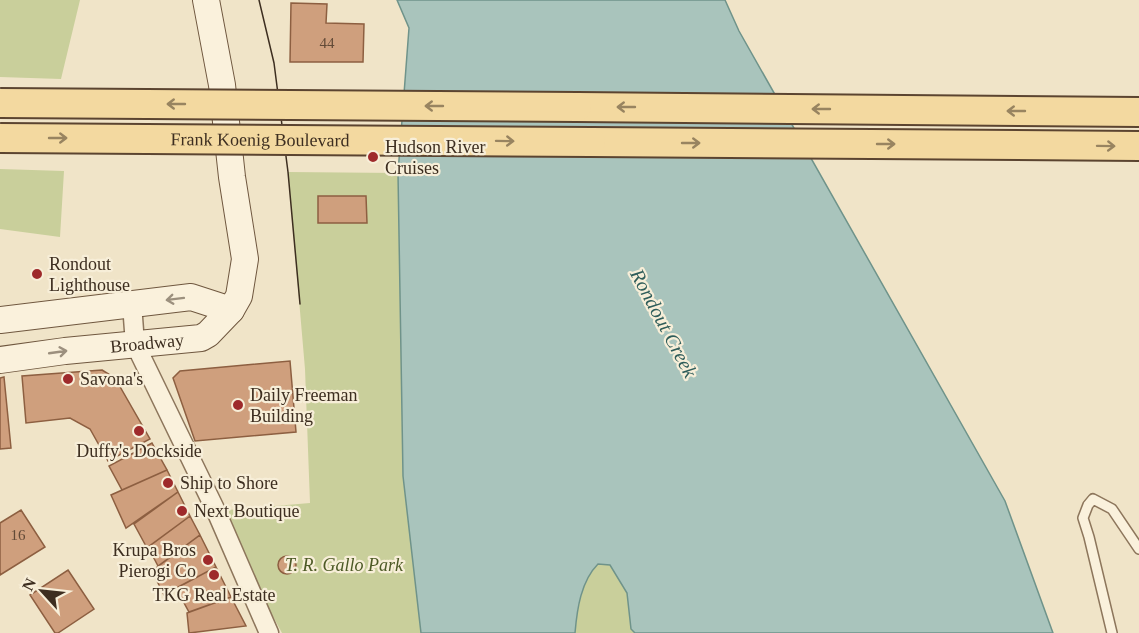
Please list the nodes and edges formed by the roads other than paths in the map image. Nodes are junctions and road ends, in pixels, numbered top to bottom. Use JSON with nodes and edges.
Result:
{"nodes":[{"id":1,"x":206,"y":0,"type":"edge"},
{"id":2,"x":0,"y":102,"type":"edge"},
{"id":3,"x":1139,"y":112,"type":"edge"},
{"id":4,"x":0,"y":138,"type":"edge"},
{"id":5,"x":1139,"y":147,"type":"edge"},
{"id":6,"x":132,"y":304,"type":"junction"},
{"id":7,"x":231,"y":310,"type":"junction"},
{"id":8,"x":0,"y":320,"type":"edge"},
{"id":9,"x":135,"y":344,"type":"junction"},
{"id":10,"x":0,"y":360,"type":"edge"},
{"id":11,"x":1139,"y":549,"type":"edge"},
{"id":12,"x":269,"y":633,"type":"edge"},
{"id":13,"x":1112,"y":633,"type":"edge"}],
"edges":[{"from":1,"to":7,"type":"street"},
{"from":3,"to":2,"type":"main road","name":"Frank Koenig Boulevard","one_way":true,"bridge":true},
{"from":4,"to":5,"type":"main road","name":"Frank Koenig Boulevard","one_way":true,"bridge":true},
{"from":7,"to":6,"type":"street","one_way":true},
{"from":6,"to":8,"type":"street"},
{"from":6,"to":9,"type":"street"},
{"from":7,"to":9,"type":"street","name":"Broadway"},
{"from":10,"to":9,"type":"street","name":"Broadway","one_way":true},
{"from":9,"to":12,"type":"street"},
{"from":11,"to":13,"type":"lane"}]}
